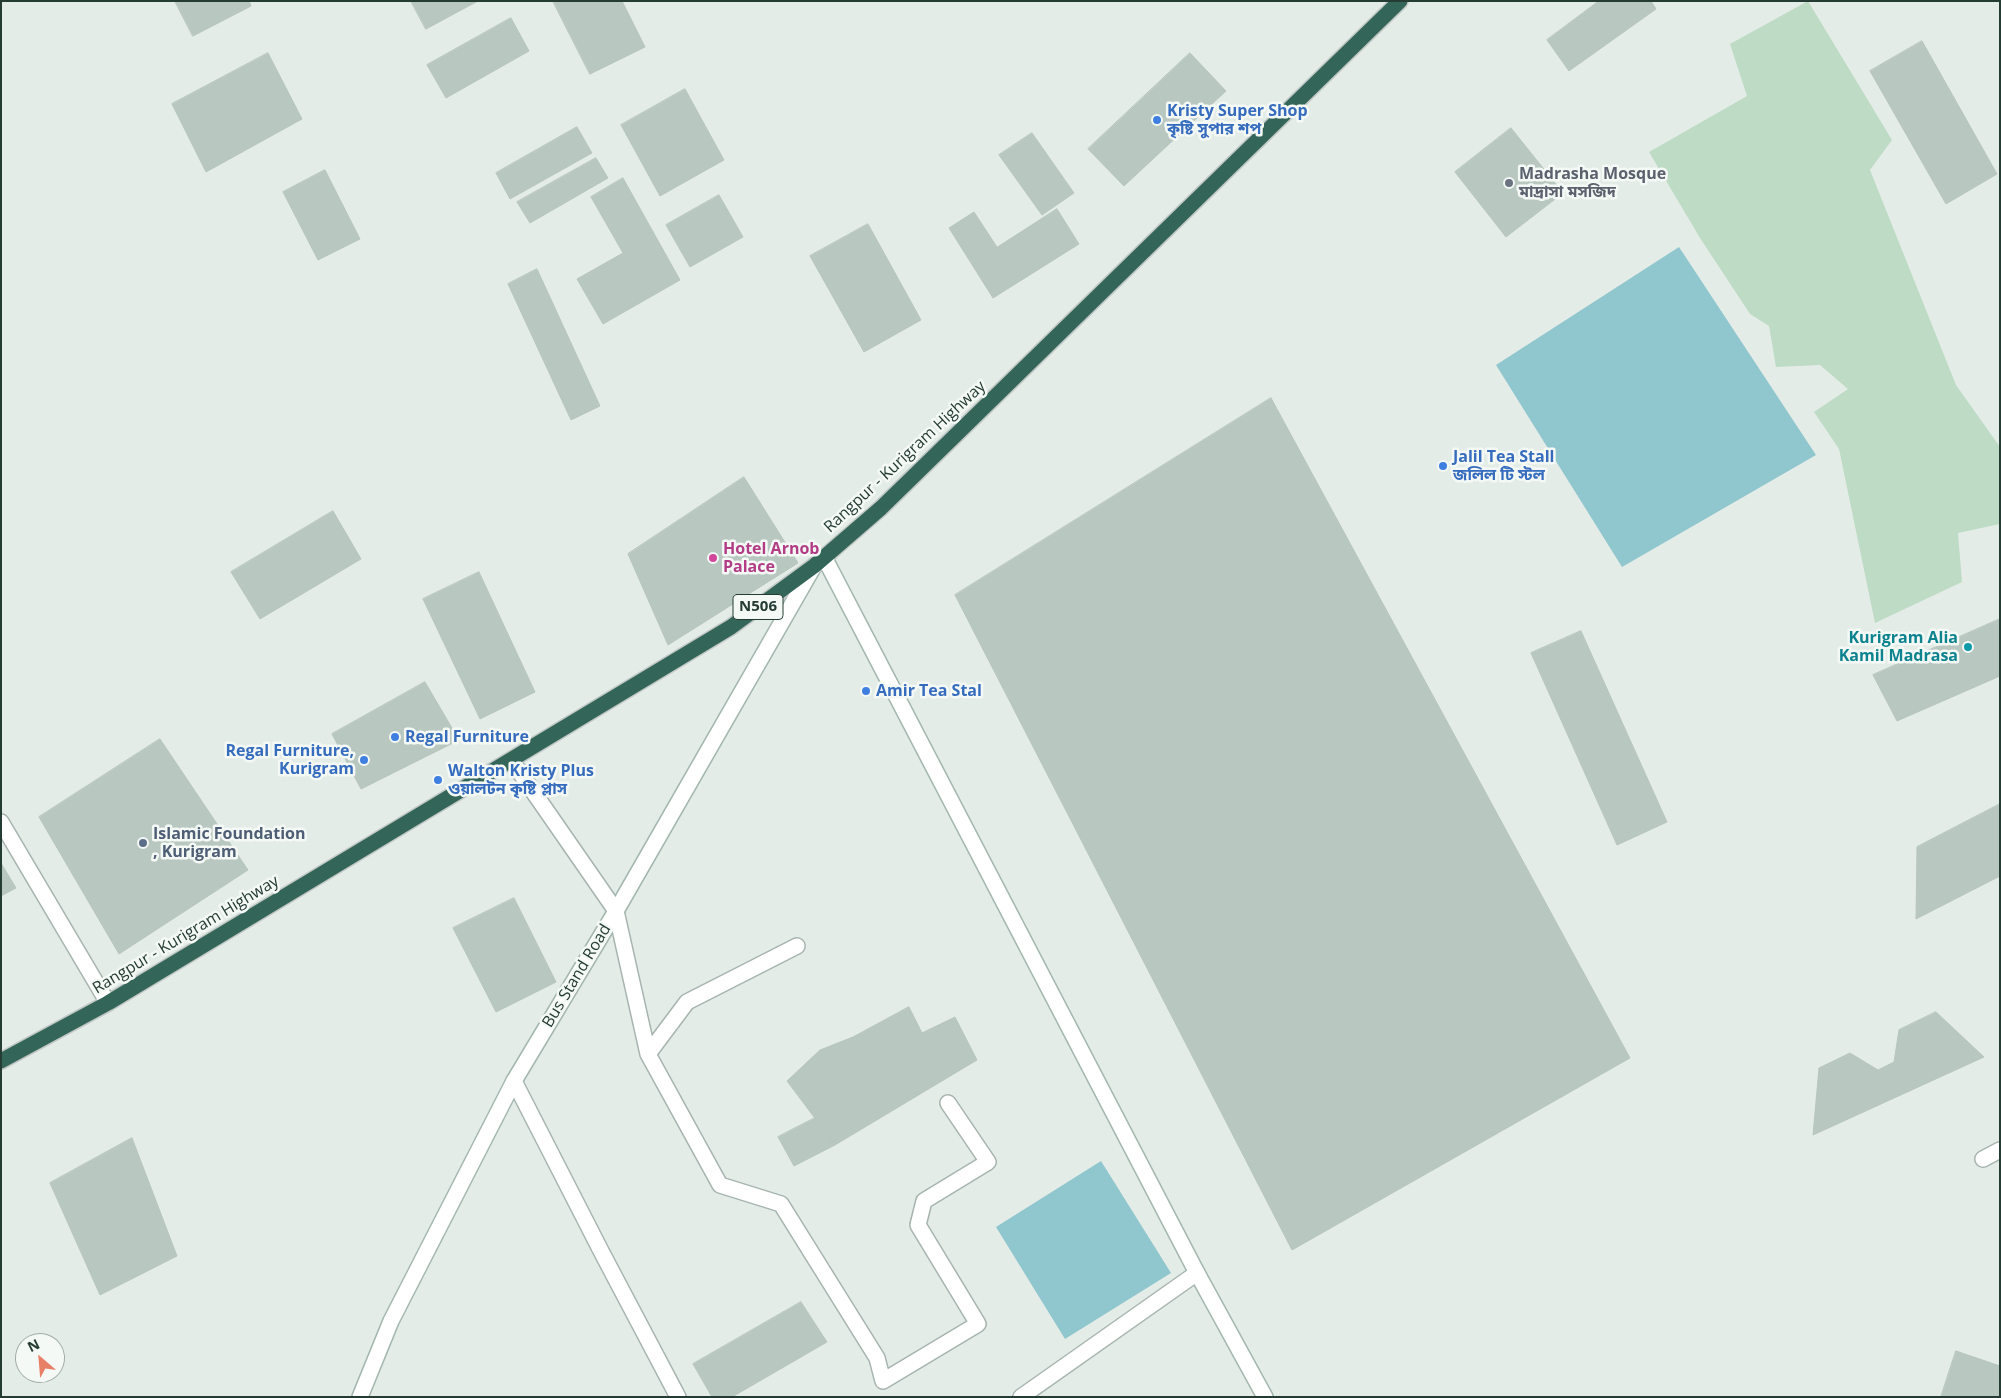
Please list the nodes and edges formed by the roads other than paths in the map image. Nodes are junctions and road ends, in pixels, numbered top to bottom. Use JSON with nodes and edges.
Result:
{"nodes":[{"id":1,"x":1400,"y":1,"type":"edge"},
{"id":2,"x":819,"y":562,"type":"junction"},
{"id":3,"x":512,"y":761,"type":"junction"},
{"id":4,"x":1,"y":822,"type":"edge"},
{"id":5,"x":616,"y":911,"type":"junction"},
{"id":6,"x":797,"y":946,"type":"dead end"},
{"id":7,"x":108,"y":1003,"type":"junction"},
{"id":8,"x":648,"y":1054,"type":"junction"},
{"id":9,"x":1,"y":1061,"type":"edge"},
{"id":10,"x":514,"y":1081,"type":"junction"},
{"id":11,"x":948,"y":1103,"type":"dead end"},
{"id":12,"x":2000,"y":1150,"type":"edge"},
{"id":13,"x":1982,"y":1159,"type":"dead end"},
{"id":14,"x":1196,"y":1273,"type":"junction"},
{"id":15,"x":360,"y":1397,"type":"edge"},
{"id":16,"x":678,"y":1397,"type":"edge"},
{"id":17,"x":1021,"y":1397,"type":"edge"},
{"id":18,"x":1265,"y":1397,"type":"edge"}],
"edges":[{"from":1,"to":2,"type":"highway","name":"Rangpur - Kurigram Highway","number":"N506"},
{"from":2,"to":3,"type":"highway","name":"Rangpur - Kurigram Highway","number":"N506"},
{"from":2,"to":5,"type":"street","name":"Bus Stand Road"},
{"from":2,"to":14,"type":"street"},
{"from":3,"to":5,"type":"street"},
{"from":3,"to":7,"type":"highway","name":"Rangpur - Kurigram Highway","number":"N506"},
{"from":4,"to":7,"type":"street"},
{"from":5,"to":8,"type":"street"},
{"from":5,"to":10,"type":"street","name":"Bus Stand Road"},
{"from":6,"to":8,"type":"street"},
{"from":7,"to":9,"type":"highway","name":"Rangpur - Kurigram Highway","number":"N506"},
{"from":8,"to":11,"type":"street"},
{"from":10,"to":15,"type":"street","name":"Bus Stand Road"},
{"from":10,"to":16,"type":"street"},
{"from":12,"to":13,"type":"street"},
{"from":14,"to":17,"type":"street"},
{"from":14,"to":18,"type":"street"}]}
